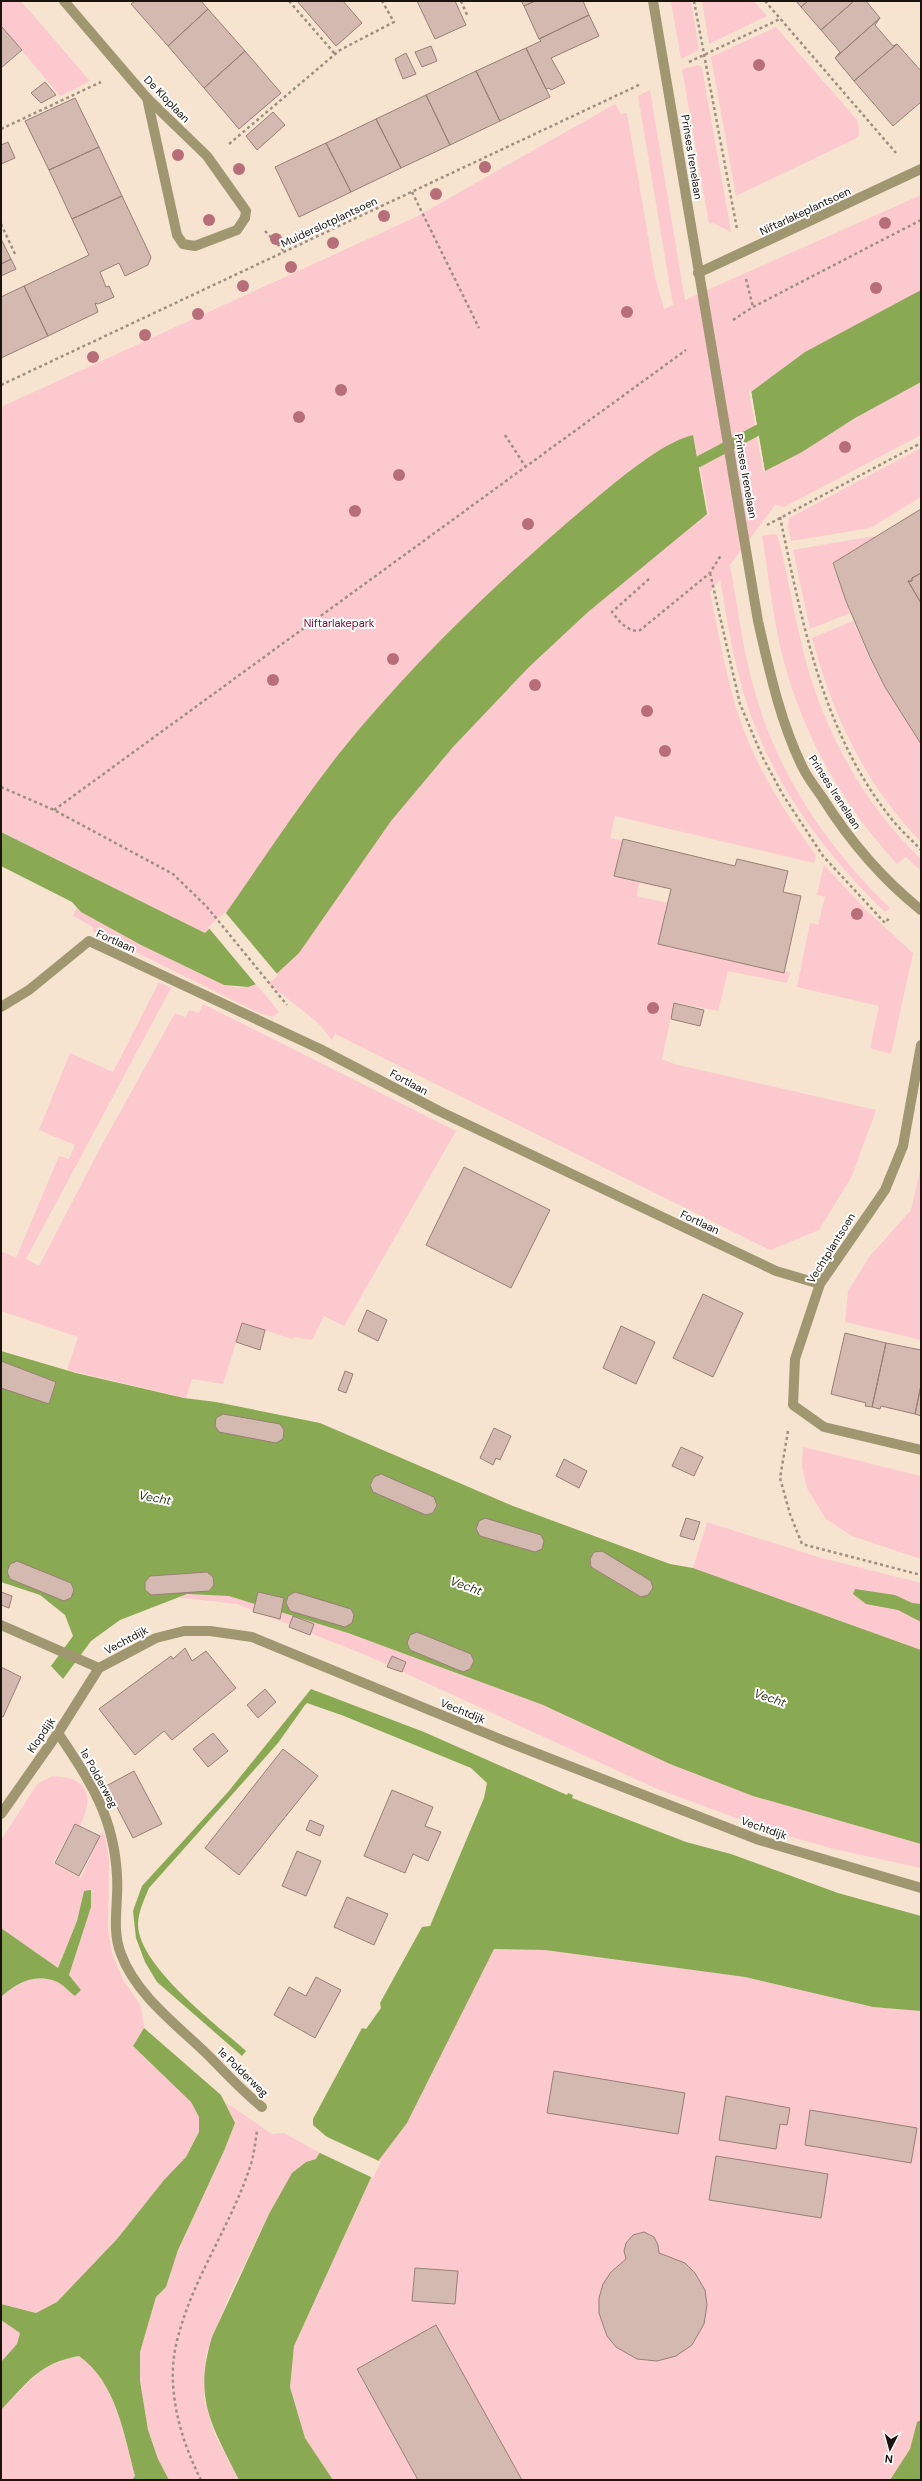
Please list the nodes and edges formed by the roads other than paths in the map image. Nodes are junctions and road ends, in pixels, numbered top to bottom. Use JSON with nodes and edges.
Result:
{"nodes":[{"id":1,"x":64,"y":1,"type":"edge"},
{"id":2,"x":652,"y":1,"type":"edge"},
{"id":3,"x":147,"y":98,"type":"junction"},
{"id":4,"x":917,"y":171,"type":"edge"},
{"id":5,"x":698,"y":273,"type":"junction"},
{"id":6,"x":921,"y":910,"type":"edge"},
{"id":7,"x":1,"y":1007,"type":"edge"},
{"id":8,"x":921,"y":1046,"type":"edge"},
{"id":9,"x":820,"y":1284,"type":"junction"},
{"id":10,"x":921,"y":1450,"type":"edge"},
{"id":11,"x":1,"y":1625,"type":"edge"},
{"id":12,"x":99,"y":1668,"type":"junction"},
{"id":13,"x":58,"y":1733,"type":"junction"},
{"id":14,"x":1,"y":1814,"type":"edge"},
{"id":15,"x":921,"y":1888,"type":"edge"},
{"id":16,"x":262,"y":2107,"type":"road end"}],
"edges":[{"from":1,"to":3,"type":"street","name":"De Kloplaan"},
{"from":2,"to":5,"type":"street","name":"Prinses Irenelaan"},
{"from":3,"to":3,"type":"street","name":"De Kloplaan"},
{"from":4,"to":5,"type":"street","name":"Niftarlakeplantsoen"},
{"from":5,"to":6,"type":"street","name":"Prinses Irenelaan"},
{"from":7,"to":9,"type":"street","name":"Fortlaan"},
{"from":8,"to":9,"type":"street","name":"Vechtplantsoen"},
{"from":9,"to":10,"type":"street","name":"Vechtplantsoen"},
{"from":11,"to":12,"type":"street","name":"Vechtdijk"},
{"from":12,"to":13,"type":"street","name":"Klopdijk"},
{"from":12,"to":15,"type":"street","name":"Vechtdijk"},
{"from":13,"to":14,"type":"street","name":"Klopdijk"},
{"from":13,"to":16,"type":"street","name":"1e Polderweg"}]}
